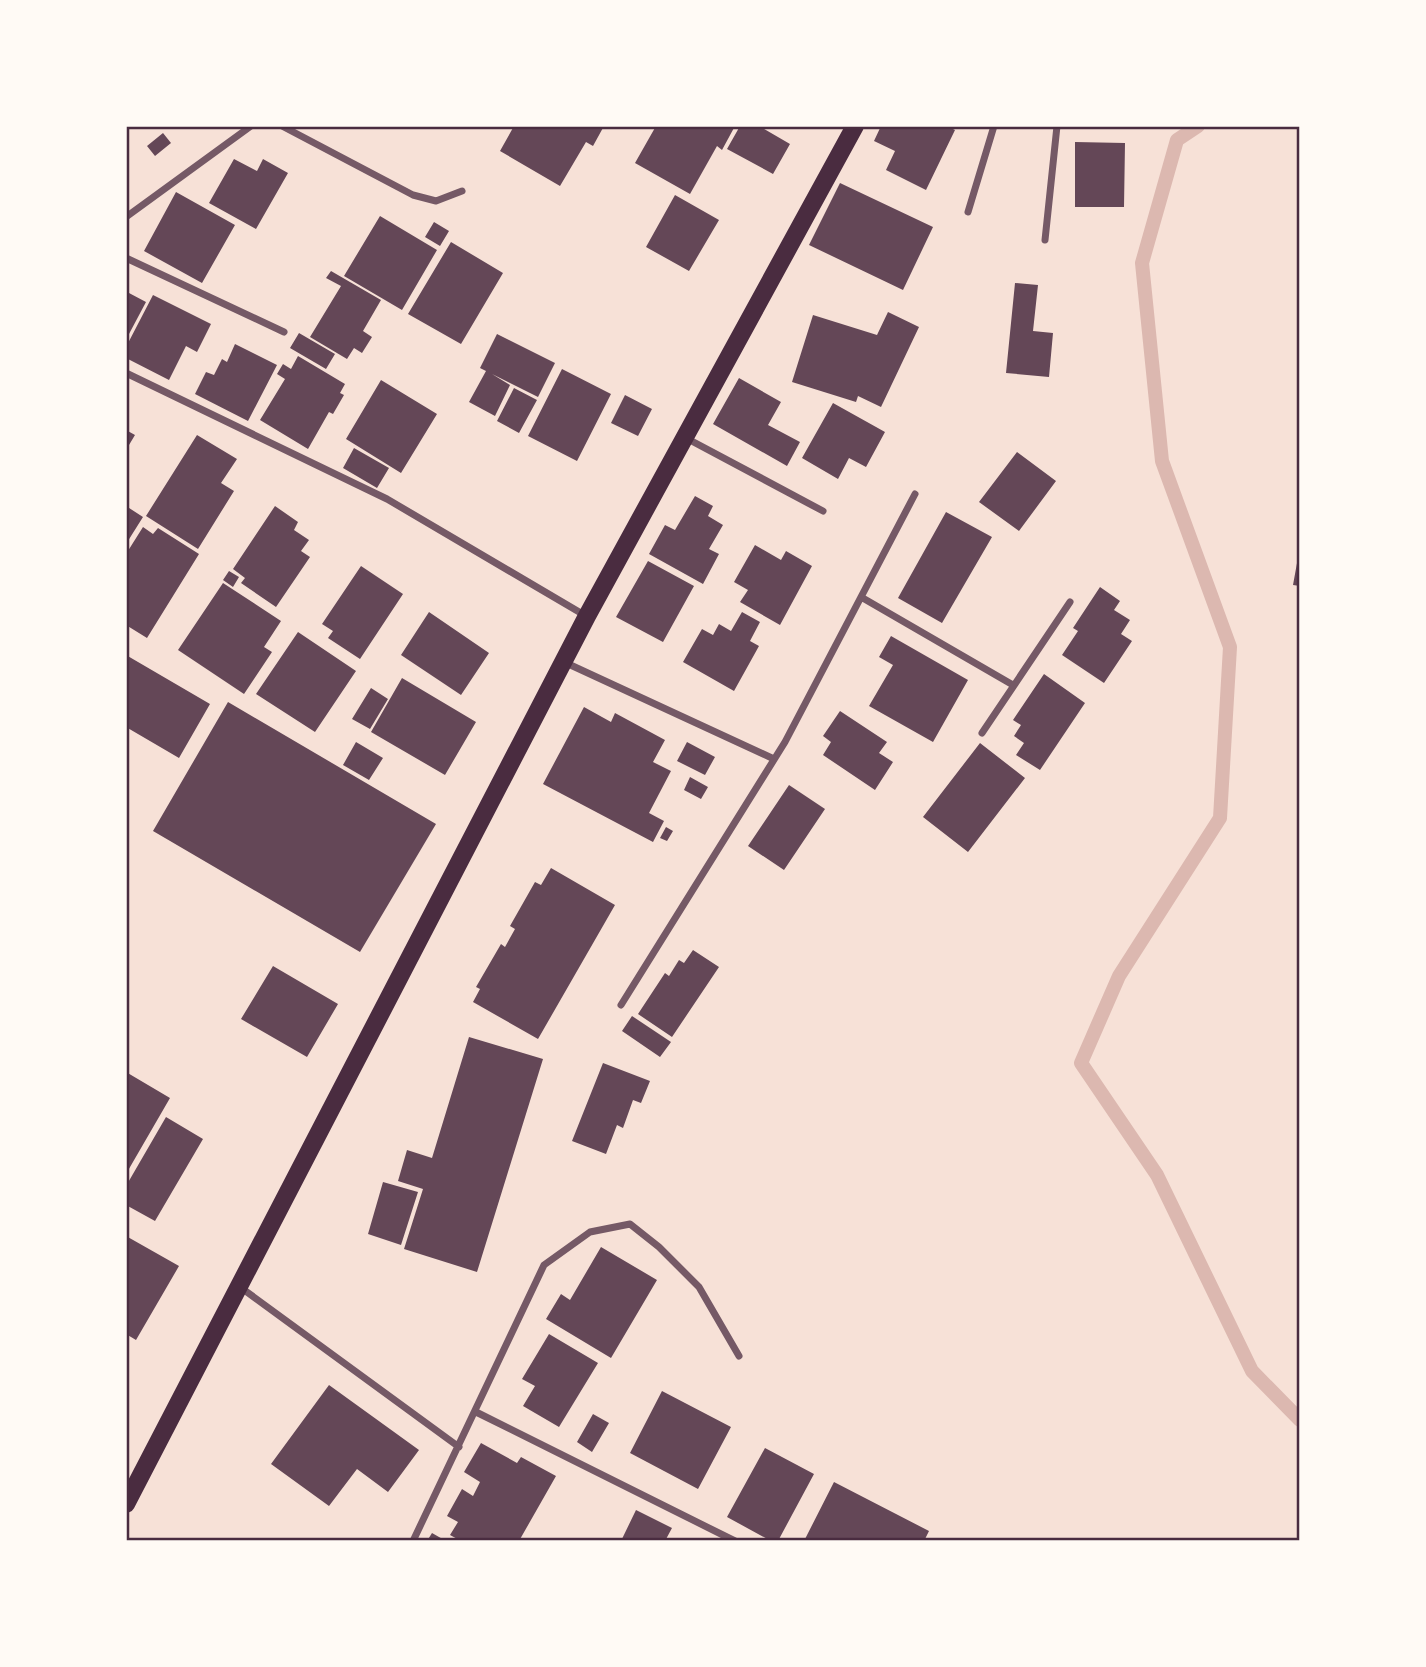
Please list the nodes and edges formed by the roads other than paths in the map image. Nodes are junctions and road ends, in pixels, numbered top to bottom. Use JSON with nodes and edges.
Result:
{"nodes":[{"id":1,"x":251,"y":126,"type":"edge"},
{"id":2,"x":282,"y":126,"type":"edge"},
{"id":3,"x":855,"y":126,"type":"edge"},
{"id":4,"x":994,"y":126,"type":"edge"},
{"id":5,"x":1057,"y":126,"type":"edge"},
{"id":6,"x":462,"y":191,"type":"dead end"},
{"id":7,"x":968,"y":212,"type":"dead end"},
{"id":8,"x":126,"y":217,"type":"edge"},
{"id":9,"x":1045,"y":240,"type":"dead end"},
{"id":10,"x":126,"y":258,"type":"edge"},
{"id":11,"x":284,"y":332,"type":"dead end"},
{"id":12,"x":126,"y":373,"type":"edge"},
{"id":13,"x":685,"y":438,"type":"junction"},
{"id":14,"x":915,"y":494,"type":"dead end"},
{"id":15,"x":822,"y":511,"type":"dead end"},
{"id":16,"x":861,"y":597,"type":"junction"},
{"id":17,"x":1070,"y":601,"type":"dead end"},
{"id":18,"x":587,"y":616,"type":"junction"},
{"id":19,"x":564,"y":662,"type":"junction"},
{"id":20,"x":1013,"y":685,"type":"junction"},
{"id":21,"x":982,"y":733,"type":"dead end"},
{"id":22,"x":774,"y":759,"type":"junction"},
{"id":23,"x":621,"y":1005,"type":"dead end"},
{"id":24,"x":239,"y":1287,"type":"junction"},
{"id":25,"x":739,"y":1356,"type":"dead end"},
{"id":26,"x":476,"y":1412,"type":"junction"},
{"id":27,"x":458,"y":1447,"type":"junction"},
{"id":28,"x":126,"y":1504,"type":"edge"},
{"id":29,"x":413,"y":1541,"type":"edge"},
{"id":30,"x":735,"y":1541,"type":"edge"}],
"edges":[{"from":1,"to":8,"type":"street"},
{"from":2,"to":6,"type":"street"},
{"from":3,"to":13,"type":"main road"},
{"from":4,"to":7,"type":"street"},
{"from":5,"to":9,"type":"street"},
{"from":10,"to":11,"type":"street"},
{"from":12,"to":18,"type":"street"},
{"from":13,"to":15,"type":"street"},
{"from":13,"to":18,"type":"main road"},
{"from":14,"to":16,"type":"street"},
{"from":16,"to":20,"type":"street"},
{"from":16,"to":22,"type":"street"},
{"from":17,"to":20,"type":"street"},
{"from":18,"to":19,"type":"main road"},
{"from":19,"to":22,"type":"street"},
{"from":19,"to":24,"type":"main road"},
{"from":20,"to":21,"type":"street"},
{"from":22,"to":23,"type":"street"},
{"from":24,"to":27,"type":"street"},
{"from":24,"to":28,"type":"main road"},
{"from":25,"to":26,"type":"street"},
{"from":26,"to":27,"type":"street"},
{"from":26,"to":30,"type":"street"},
{"from":27,"to":29,"type":"street"}]}
